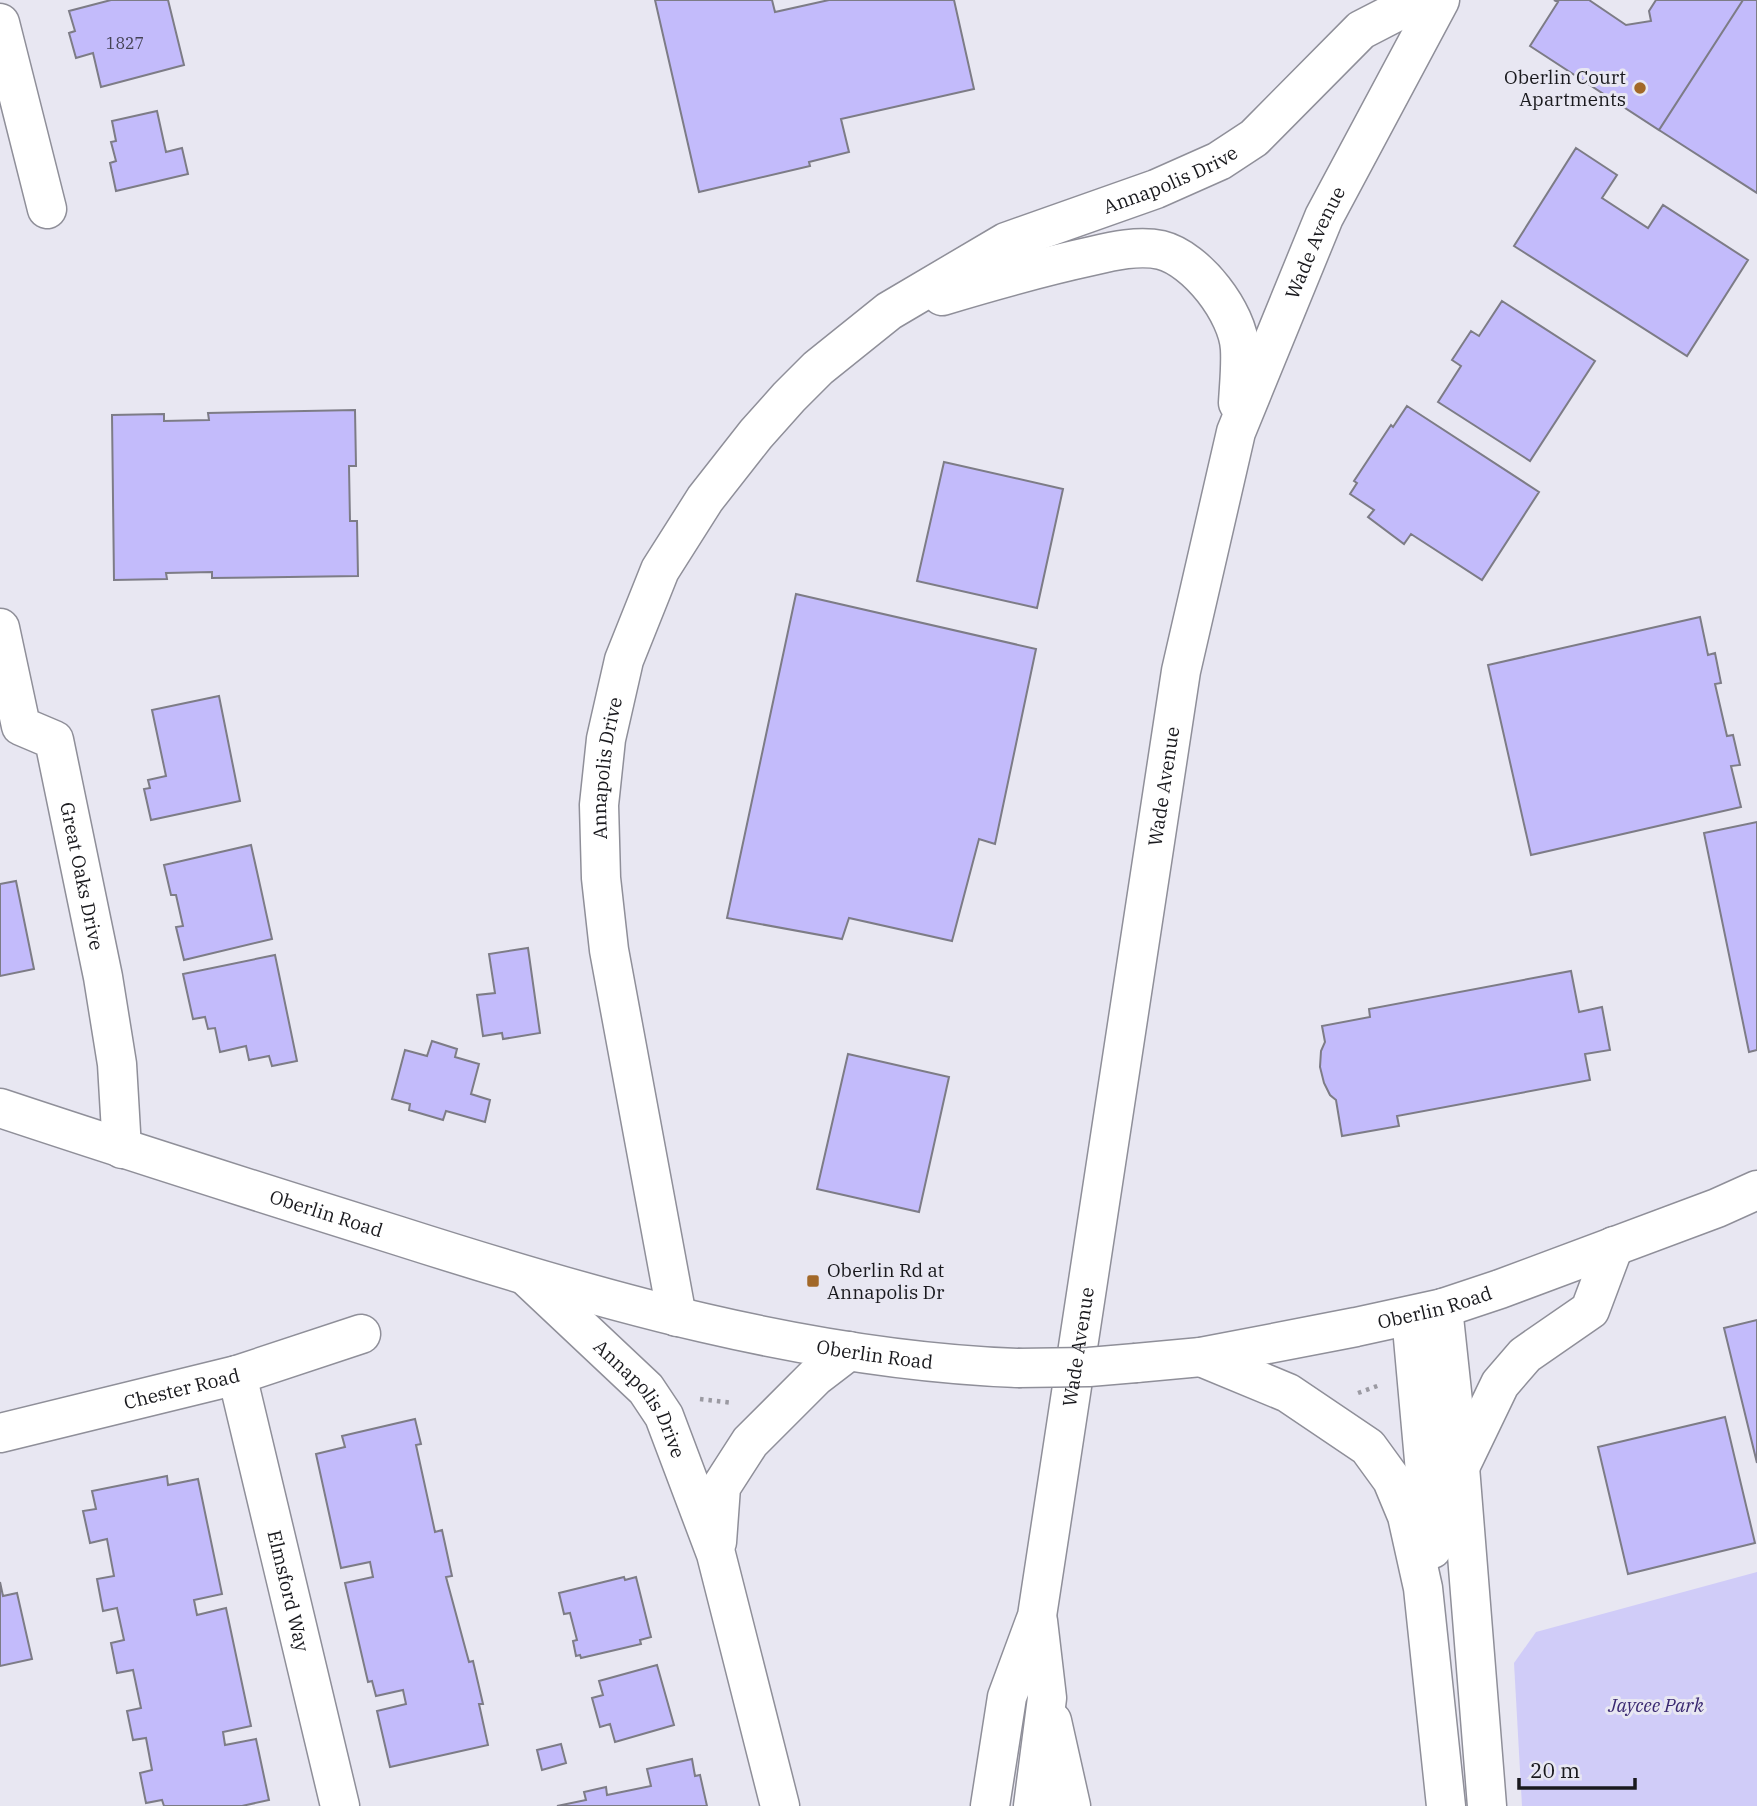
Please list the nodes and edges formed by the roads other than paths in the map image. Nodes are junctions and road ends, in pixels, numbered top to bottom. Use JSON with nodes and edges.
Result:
{"nodes":[{"id":1,"x":1419,"y":0,"type":"edge"},
{"id":2,"x":1440,"y":0,"type":"edge"},
{"id":3,"x":0,"y":23,"type":"edge"},
{"id":4,"x":47,"y":209,"type":"dead end"},
{"id":5,"x":889,"y":311,"type":"junction"},
{"id":6,"x":1236,"y":432,"type":"junction"},
{"id":7,"x":0,"y":628,"type":"edge"},
{"id":8,"x":0,"y":1108,"type":"edge"},
{"id":9,"x":122,"y":1149,"type":"junction"},
{"id":10,"x":1757,"y":1189,"type":"edge"},
{"id":11,"x":1614,"y":1246,"type":"junction"},
{"id":12,"x":523,"y":1273,"type":"junction"},
{"id":13,"x":1427,"y":1312,"type":"junction"},
{"id":14,"x":677,"y":1317,"type":"junction"},
{"id":15,"x":361,"y":1334,"type":"dead end"},
{"id":16,"x":849,"y":1350,"type":"junction"},
{"id":17,"x":1201,"y":1357,"type":"junction"},
{"id":18,"x":237,"y":1375,"type":"junction"},
{"id":19,"x":0,"y":1433,"type":"edge"},
{"id":20,"x":1460,"y":1467,"type":"junction"},
{"id":21,"x":716,"y":1554,"type":"junction"},
{"id":22,"x":1423,"y":1588,"type":"junction"},
{"id":23,"x":1037,"y":1616,"type":"junction"},
{"id":24,"x":1007,"y":1697,"type":"junction"},
{"id":25,"x":1047,"y":1698,"type":"junction"},
{"id":26,"x":340,"y":1806,"type":"edge"},
{"id":27,"x":780,"y":1806,"type":"edge"},
{"id":28,"x":963,"y":1806,"type":"edge"},
{"id":29,"x":990,"y":1806,"type":"edge"},
{"id":30,"x":1033,"y":1806,"type":"edge"},
{"id":31,"x":1071,"y":1806,"type":"edge"},
{"id":32,"x":1446,"y":1806,"type":"edge"},
{"id":33,"x":1487,"y":1806,"type":"edge"}],
"edges":[{"from":1,"to":5,"type":"main road","name":"Annapolis Drive"},
{"from":2,"to":6,"type":"main road","name":"Wade Avenue"},
{"from":3,"to":4,"type":"main road"},
{"from":5,"to":6,"type":"main road","name":"Annapolis Drive"},
{"from":5,"to":14,"type":"main road","name":"Annapolis Drive"},
{"from":6,"to":23,"type":"main road","name":"Wade Avenue"},
{"from":7,"to":9,"type":"main road","name":"Great Oaks Drive"},
{"from":8,"to":9,"type":"main road","name":"Oberlin Road"},
{"from":9,"to":12,"type":"main road","name":"Oberlin Road"},
{"from":10,"to":11,"type":"main road","name":"Oberlin Road"},
{"from":11,"to":13,"type":"main road","name":"Oberlin Road"},
{"from":11,"to":20,"type":"main road"},
{"from":12,"to":14,"type":"main road","name":"Oberlin Road"},
{"from":12,"to":21,"type":"main road","name":"Annapolis Drive"},
{"from":13,"to":17,"type":"main road","name":"Oberlin Road"},
{"from":13,"to":20,"type":"main road"},
{"from":13,"to":22,"type":"main road"},
{"from":14,"to":16,"type":"main road","name":"Oberlin Road"},
{"from":15,"to":18,"type":"main road","name":"Chester Road"},
{"from":16,"to":17,"type":"main road","name":"Oberlin Road","bridge":true},
{"from":16,"to":21,"type":"main road","name":"Annapolis Drive"},
{"from":17,"to":22,"type":"main road"},
{"from":18,"to":19,"type":"main road","name":"Chester Road"},
{"from":18,"to":26,"type":"main road","name":"Elmsford Way"},
{"from":20,"to":33,"type":"main road"},
{"from":21,"to":27,"type":"main road","name":"Annapolis Drive"},
{"from":22,"to":32,"type":"main road"},
{"from":23,"to":24,"type":"main road","name":"Wade Avenue"},
{"from":23,"to":25,"type":"main road","name":"Wade Avenue"},
{"from":24,"to":28,"type":"main road"},
{"from":24,"to":29,"type":"main road","name":"Wade Avenue"},
{"from":25,"to":30,"type":"main road","name":"Wade Avenue"},
{"from":25,"to":31,"type":"main road"}]}
